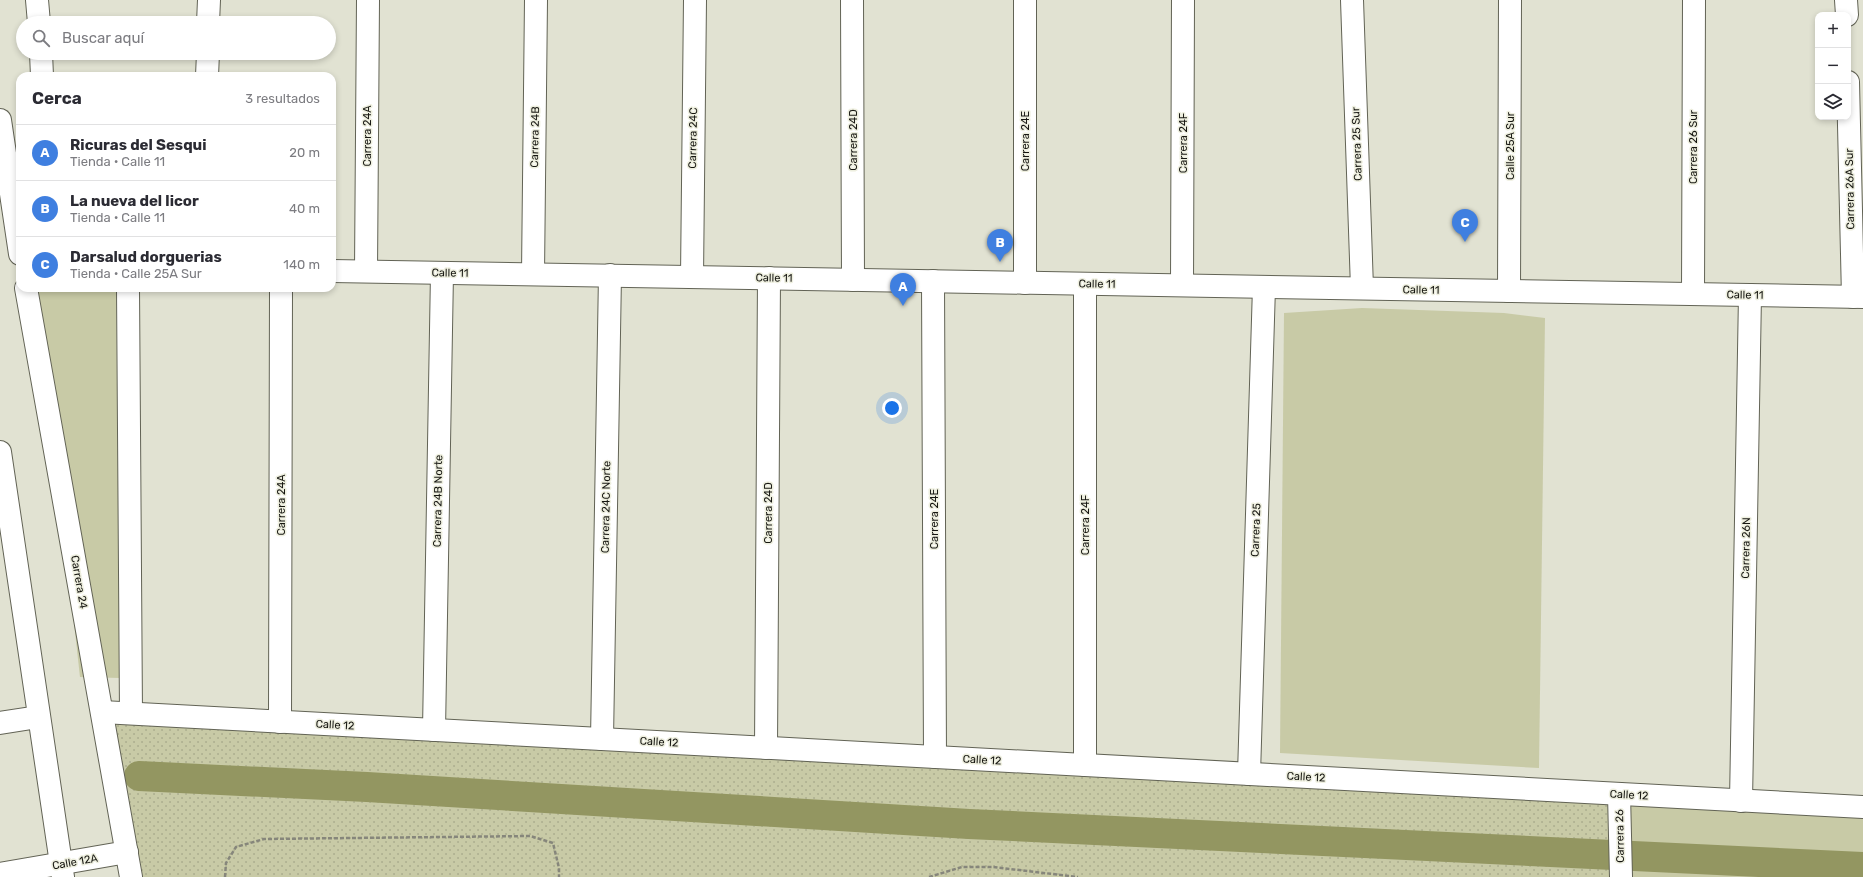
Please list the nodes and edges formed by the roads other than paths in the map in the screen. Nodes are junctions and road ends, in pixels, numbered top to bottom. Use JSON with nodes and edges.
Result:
{"nodes":[{"id":1,"x":37,"y":0,"type":"edge"},
{"id":2,"x":208,"y":0,"type":"edge"},
{"id":3,"x":368,"y":0,"type":"edge"},
{"id":4,"x":536,"y":0,"type":"edge"},
{"id":5,"x":695,"y":0,"type":"edge"},
{"id":6,"x":852,"y":0,"type":"edge"},
{"id":7,"x":1025,"y":0,"type":"edge"},
{"id":8,"x":1183,"y":0,"type":"edge"},
{"id":9,"x":1352,"y":0,"type":"edge"},
{"id":10,"x":1510,"y":0,"type":"edge"},
{"id":11,"x":1694,"y":0,"type":"edge"},
{"id":12,"x":1846,"y":0,"type":"edge"},
{"id":13,"x":1846,"y":12,"type":"edge"},
{"id":14,"x":38,"y":16,"type":"edge"},
{"id":15,"x":208,"y":16,"type":"edge"},
{"id":16,"x":41,"y":60,"type":"edge"},
{"id":17,"x":208,"y":60,"type":"edge"},
{"id":18,"x":42,"y":72,"type":"edge"},
{"id":19,"x":207,"y":72,"type":"edge"},
{"id":20,"x":1848,"y":84,"type":"edge"},
{"id":21,"x":0,"y":120,"type":"edge"},
{"id":22,"x":16,"y":227,"type":"edge"},
{"id":23,"x":336,"y":271,"type":"edge"},
{"id":24,"x":366,"y":271,"type":"junction"},
{"id":25,"x":442,"y":273,"type":"junction"},
{"id":26,"x":534,"y":274,"type":"junction"},
{"id":27,"x":610,"y":275,"type":"junction"},
{"id":28,"x":692,"y":277,"type":"junction"},
{"id":29,"x":769,"y":278,"type":"junction"},
{"id":30,"x":853,"y":280,"type":"junction"},
{"id":31,"x":933,"y":281,"type":"junction"},
{"id":32,"x":1025,"y":283,"type":"junction"},
{"id":33,"x":1085,"y":284,"type":"junction"},
{"id":34,"x":1182,"y":285,"type":"junction"},
{"id":35,"x":1264,"y":287,"type":"junction"},
{"id":36,"x":1362,"y":288,"type":"junction"},
{"id":37,"x":1509,"y":291,"type":"junction"},
{"id":38,"x":27,"y":292,"type":"edge"},
{"id":39,"x":128,"y":292,"type":"edge"},
{"id":40,"x":281,"y":292,"type":"edge"},
{"id":41,"x":1693,"y":294,"type":"junction"},
{"id":42,"x":1750,"y":295,"type":"junction"},
{"id":43,"x":1858,"y":297,"type":"edge"},
{"id":44,"x":0,"y":452,"type":"edge"},
{"id":45,"x":102,"y":712,"type":"junction"},
{"id":46,"x":131,"y":714,"type":"junction"},
{"id":47,"x":38,"y":717,"type":"junction"},
{"id":48,"x":280,"y":722,"type":"junction"},
{"id":49,"x":0,"y":723,"type":"edge"},
{"id":50,"x":434,"y":730,"type":"junction"},
{"id":51,"x":602,"y":739,"type":"junction"},
{"id":52,"x":766,"y":748,"type":"junction"},
{"id":53,"x":935,"y":757,"type":"junction"},
{"id":54,"x":1085,"y":765,"type":"junction"},
{"id":55,"x":1249,"y":774,"type":"junction"},
{"id":56,"x":1619,"y":794,"type":"junction"},
{"id":57,"x":1741,"y":801,"type":"junction"},
{"id":58,"x":1863,"y":807,"type":"edge"},
{"id":59,"x":127,"y":852,"type":"junction"},
{"id":60,"x":62,"y":871,"type":"edge"},
{"id":61,"x":0,"y":874,"type":"edge"},
{"id":62,"x":131,"y":877,"type":"edge"},
{"id":63,"x":1621,"y":877,"type":"edge"}],
"edges":[{"from":1,"to":14,"type":"street"},
{"from":2,"to":15,"type":"street"},
{"from":3,"to":24,"type":"street","name":"Carrera 24A"},
{"from":4,"to":26,"type":"street","name":"Carrera 24B"},
{"from":5,"to":28,"type":"street","name":"Carrera 24C"},
{"from":6,"to":30,"type":"street","name":"Carrera 24D"},
{"from":7,"to":32,"type":"street","name":"Carrera 24E"},
{"from":8,"to":34,"type":"street","name":"Carrera 24F"},
{"from":9,"to":36,"type":"street","name":"Carrera 25 Sur"},
{"from":10,"to":37,"type":"street","name":"Calle 25A Sur"},
{"from":11,"to":41,"type":"street","name":"Carrera 26 Sur"},
{"from":12,"to":13,"type":"street"},
{"from":16,"to":18,"type":"street"},
{"from":17,"to":19,"type":"street"},
{"from":20,"to":43,"type":"street","name":"Carrera 26A Sur"},
{"from":21,"to":22,"type":"street"},
{"from":23,"to":24,"type":"street","name":"Calle 11"},
{"from":24,"to":25,"type":"street","name":"Calle 11"},
{"from":25,"to":26,"type":"street","name":"Calle 11"},
{"from":25,"to":50,"type":"street","name":"Carrera 24B Norte"},
{"from":26,"to":27,"type":"street","name":"Calle 11"},
{"from":27,"to":28,"type":"street","name":"Calle 11"},
{"from":27,"to":51,"type":"street","name":"Carrera 24C Norte"},
{"from":28,"to":29,"type":"street","name":"Calle 11"},
{"from":29,"to":30,"type":"street","name":"Calle 11"},
{"from":29,"to":52,"type":"street","name":"Carrera 24D"},
{"from":30,"to":31,"type":"street","name":"Calle 11"},
{"from":31,"to":32,"type":"street","name":"Calle 11"},
{"from":31,"to":53,"type":"street","name":"Carrera 24E"},
{"from":32,"to":33,"type":"street","name":"Calle 11"},
{"from":33,"to":34,"type":"street","name":"Calle 11"},
{"from":33,"to":54,"type":"street","name":"Carrera 24F"},
{"from":34,"to":35,"type":"street","name":"Calle 11"},
{"from":35,"to":36,"type":"street","name":"Calle 11"},
{"from":35,"to":55,"type":"street","name":"Carrera 25"},
{"from":36,"to":37,"type":"street","name":"Calle 11"},
{"from":37,"to":41,"type":"street","name":"Calle 11"},
{"from":38,"to":45,"type":"street","name":"Carrera 24"},
{"from":39,"to":46,"type":"street"},
{"from":40,"to":48,"type":"street","name":"Carrera 24A"},
{"from":41,"to":42,"type":"street","name":"Calle 11"},
{"from":42,"to":43,"type":"street","name":"Calle 11"},
{"from":42,"to":57,"type":"street","name":"Carrera 26N"},
{"from":44,"to":47,"type":"street"},
{"from":45,"to":46,"type":"street","name":"Calle 12"},
{"from":45,"to":59,"type":"street","name":"Carrera 24"},
{"from":46,"to":48,"type":"street","name":"Calle 12"},
{"from":47,"to":49,"type":"street"},
{"from":47,"to":60,"type":"street"},
{"from":48,"to":50,"type":"street","name":"Calle 12"},
{"from":50,"to":51,"type":"street","name":"Calle 12"},
{"from":51,"to":52,"type":"street","name":"Calle 12"},
{"from":52,"to":53,"type":"street","name":"Calle 12"},
{"from":53,"to":54,"type":"street","name":"Calle 12"},
{"from":54,"to":55,"type":"street","name":"Calle 12"},
{"from":55,"to":56,"type":"street","name":"Calle 12"},
{"from":56,"to":57,"type":"street","name":"Calle 12"},
{"from":56,"to":63,"type":"street","name":"Carrera 26"},
{"from":57,"to":58,"type":"street","name":"Calle 12"},
{"from":59,"to":60,"type":"street","name":"Calle 12A"},
{"from":59,"to":62,"type":"street","name":"Carrera 24"},
{"from":60,"to":61,"type":"street","name":"Calle 12A"}]}
